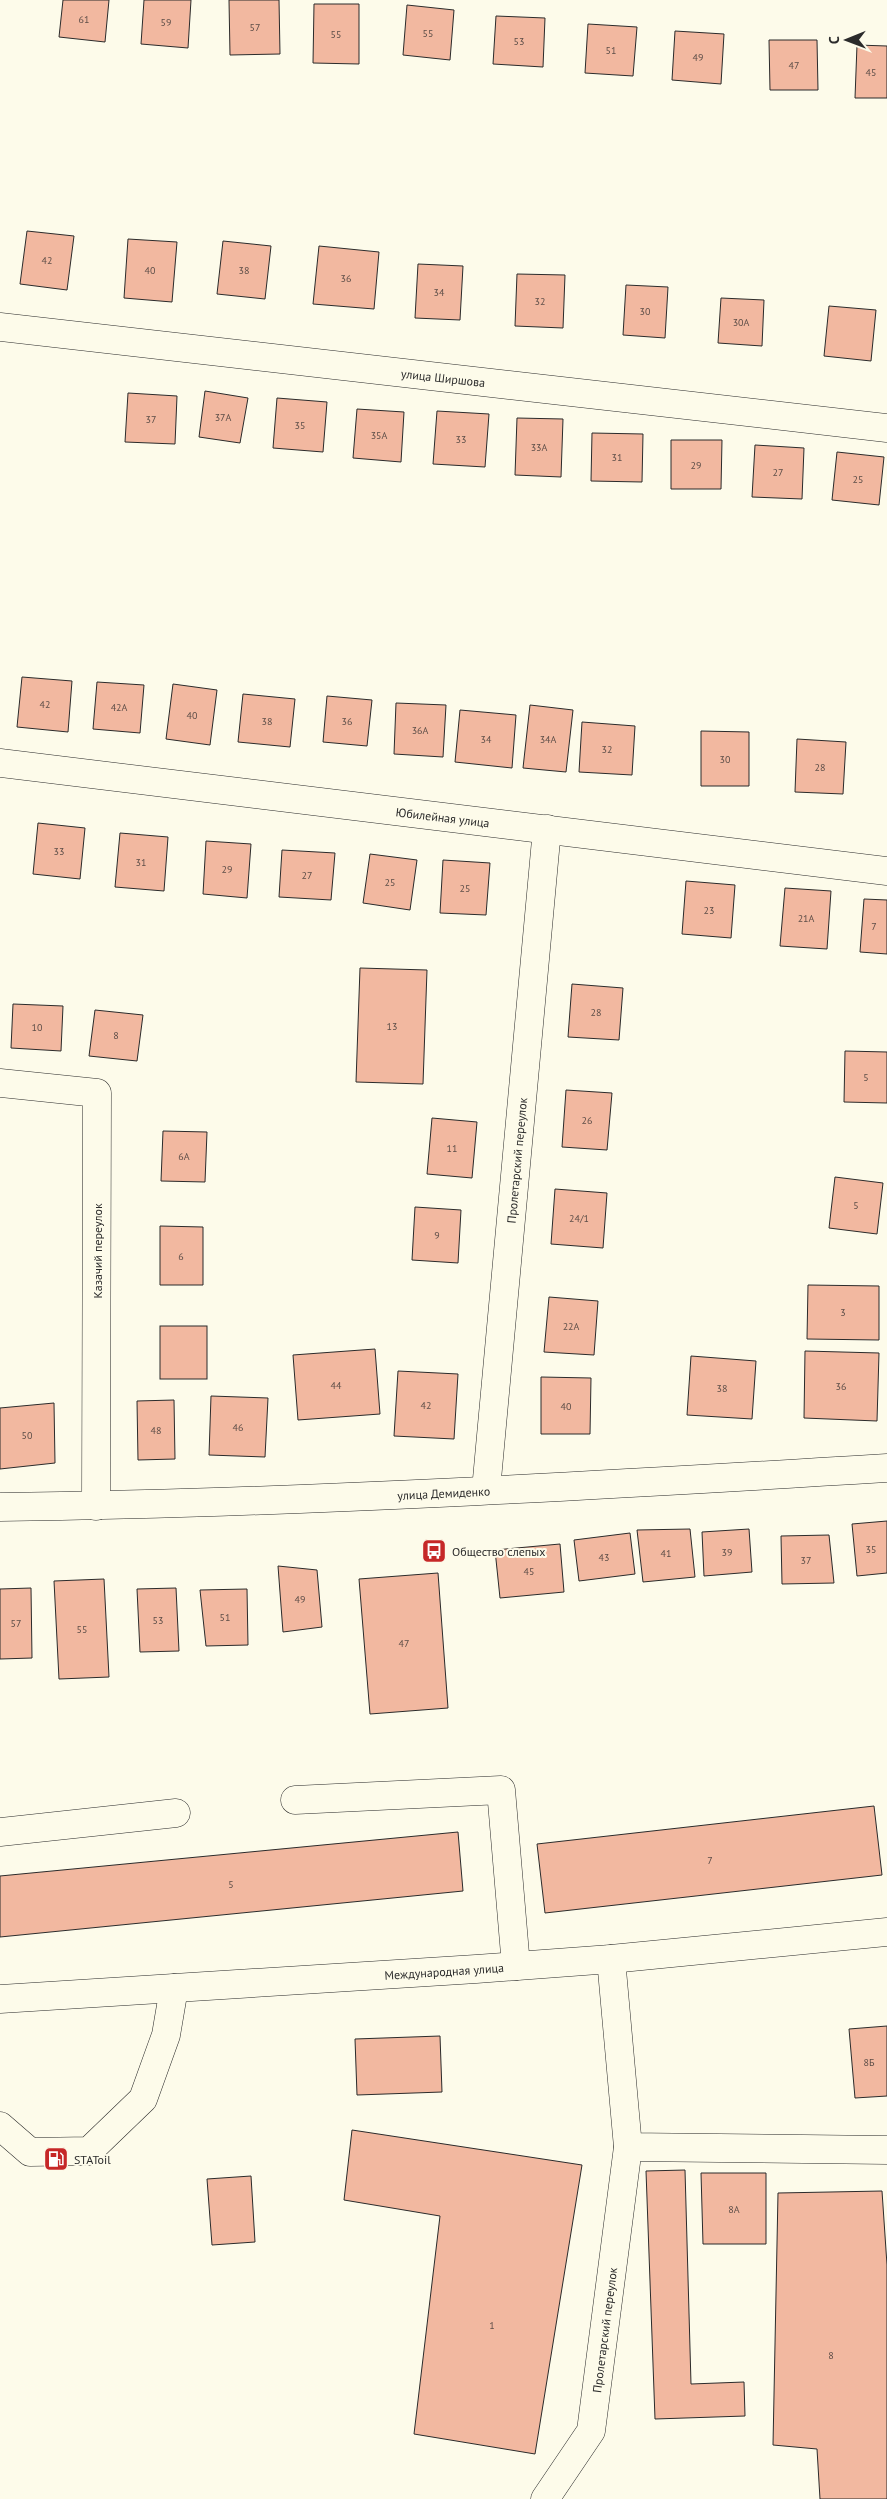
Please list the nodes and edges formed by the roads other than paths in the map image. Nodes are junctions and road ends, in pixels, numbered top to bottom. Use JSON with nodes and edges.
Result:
{"nodes":[{"id":1,"x":0,"y":327,"type":"edge"},
{"id":2,"x":887,"y":428,"type":"edge"},
{"id":3,"x":0,"y":763,"type":"edge"},
{"id":4,"x":547,"y":830,"type":"junction"},
{"id":5,"x":887,"y":871,"type":"edge"},
{"id":6,"x":0,"y":1083,"type":"edge"},
{"id":7,"x":887,"y":1468,"type":"edge"},
{"id":8,"x":486,"y":1490,"type":"junction"},
{"id":9,"x":96,"y":1506,"type":"junction"},
{"id":10,"x":0,"y":1507,"type":"edge"},
{"id":11,"x":295,"y":1800,"type":"dead end"},
{"id":12,"x":176,"y":1813,"type":"dead end"},
{"id":13,"x":0,"y":1832,"type":"edge"},
{"id":14,"x":887,"y":1932,"type":"edge"},
{"id":15,"x":612,"y":1958,"type":"junction"},
{"id":16,"x":516,"y":1966,"type":"junction"},
{"id":17,"x":174,"y":1988,"type":"junction"},
{"id":18,"x":0,"y":1999,"type":"edge"},
{"id":19,"x":0,"y":2126,"type":"edge"},
{"id":20,"x":628,"y":2148,"type":"junction"},
{"id":21,"x":887,"y":2150,"type":"edge"},
{"id":22,"x":544,"y":2499,"type":"edge"}],
"edges":[{"from":1,"to":2,"type":"street","name":"улица Ширшова"},
{"from":3,"to":4,"type":"street","name":"Юбилейная улица"},
{"from":4,"to":5,"type":"street","name":"Юбилейная улица"},
{"from":4,"to":8,"type":"street","name":"Пролетарский переулок"},
{"from":6,"to":9,"type":"street","name":"Казачий переулок"},
{"from":7,"to":8,"type":"street","name":"улица Демиденко"},
{"from":8,"to":9,"type":"street","name":"улица Демиденко"},
{"from":9,"to":10,"type":"street","name":"улица Демиденко"},
{"from":11,"to":16,"type":"street"},
{"from":12,"to":13,"type":"street"},
{"from":14,"to":15,"type":"street","name":"Международная улица"},
{"from":15,"to":16,"type":"street","name":"Международная улица"},
{"from":15,"to":20,"type":"street","name":"Пролетарский переулок"},
{"from":16,"to":17,"type":"street","name":"Международная улица"},
{"from":17,"to":18,"type":"street","name":"Международная улица"},
{"from":17,"to":19,"type":"street"},
{"from":20,"to":21,"type":"street"},
{"from":20,"to":22,"type":"street","name":"Пролетарский переулок"}]}
